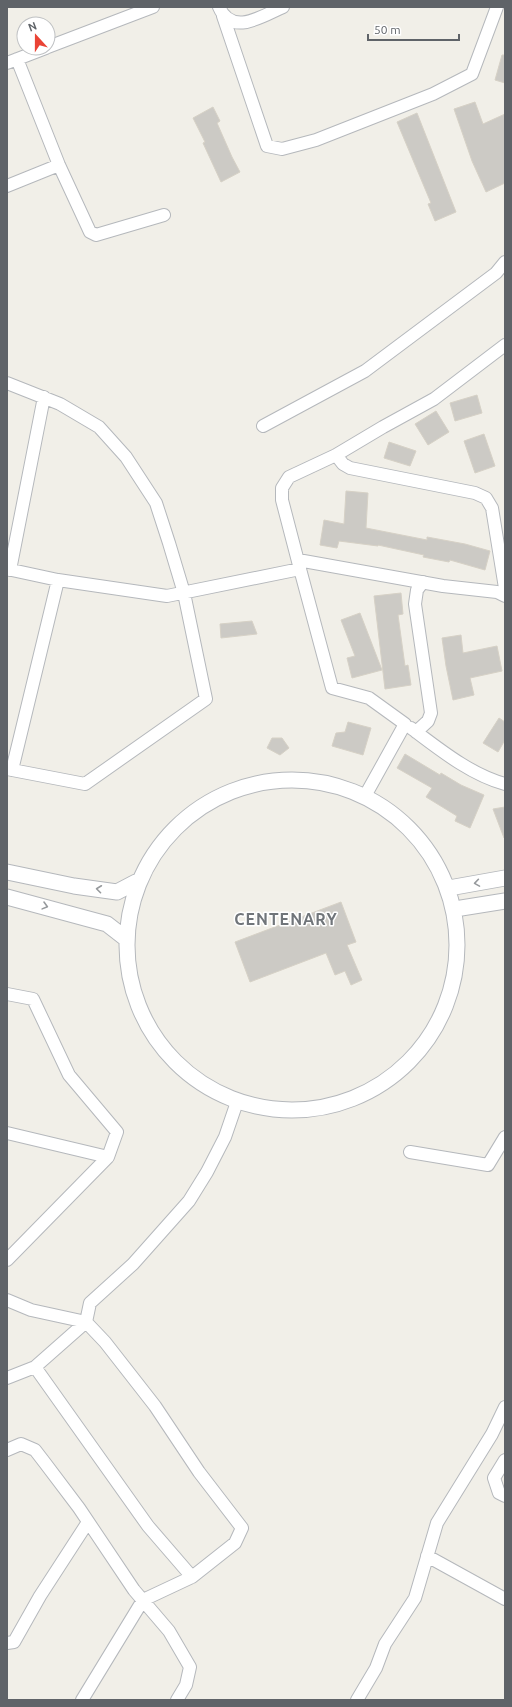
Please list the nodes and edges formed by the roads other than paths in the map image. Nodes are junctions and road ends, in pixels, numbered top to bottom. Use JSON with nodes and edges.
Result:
{"nodes":[{"id":1,"x":153,"y":7,"type":"edge"},
{"id":2,"x":283,"y":7,"type":"edge"},
{"id":3,"x":497,"y":7,"type":"edge"},
{"id":4,"x":221,"y":11,"type":"edge"},
{"id":5,"x":56,"y":45,"type":"edge"},
{"id":6,"x":25,"y":56,"type":"edge"},
{"id":7,"x":12,"y":61,"type":"edge"},
{"id":8,"x":59,"y":165,"type":"junction"},
{"id":9,"x":7,"y":186,"type":"edge"},
{"id":10,"x":164,"y":214,"type":"dead end"},
{"id":11,"x":505,"y":262,"type":"edge"},
{"id":12,"x":505,"y":345,"type":"edge"},
{"id":13,"x":7,"y":382,"type":"edge"},
{"id":14,"x":44,"y":397,"type":"junction"},
{"id":15,"x":263,"y":426,"type":"dead end"},
{"id":16,"x":336,"y":455,"type":"junction"},
{"id":17,"x":299,"y":565,"type":"junction"},
{"id":18,"x":9,"y":570,"type":"edge"},
{"id":19,"x":58,"y":580,"type":"junction"},
{"id":20,"x":423,"y":582,"type":"junction"},
{"id":21,"x":505,"y":588,"type":"edge"},
{"id":22,"x":184,"y":593,"type":"junction"},
{"id":23,"x":505,"y":596,"type":"edge"},
{"id":24,"x":405,"y":724,"type":"junction"},
{"id":25,"x":416,"y":732,"type":"junction"},
{"id":26,"x":10,"y":770,"type":"edge"},
{"id":27,"x":505,"y":784,"type":"edge"},
{"id":28,"x":365,"y":796,"type":"junction"},
{"id":29,"x":7,"y":872,"type":"edge"},
{"id":30,"x":505,"y":878,"type":"edge"},
{"id":31,"x":136,"y":882,"type":"junction"},
{"id":32,"x":449,"y":888,"type":"junction"},
{"id":33,"x":7,"y":897,"type":"edge"},
{"id":34,"x":505,"y":901,"type":"edge"},
{"id":35,"x":455,"y":909,"type":"junction"},
{"id":36,"x":125,"y":938,"type":"junction"},
{"id":37,"x":7,"y":994,"type":"edge"},
{"id":38,"x":237,"y":1102,"type":"junction"},
{"id":39,"x":7,"y":1133,"type":"edge"},
{"id":40,"x":505,"y":1137,"type":"edge"},
{"id":41,"x":410,"y":1152,"type":"dead end"},
{"id":42,"x":108,"y":1157,"type":"junction"},
{"id":43,"x":7,"y":1260,"type":"edge"},
{"id":44,"x":7,"y":1300,"type":"edge"},
{"id":45,"x":86,"y":1322,"type":"junction"},
{"id":46,"x":35,"y":1367,"type":"junction"},
{"id":47,"x":7,"y":1378,"type":"edge"},
{"id":48,"x":505,"y":1406,"type":"edge"},
{"id":49,"x":7,"y":1450,"type":"edge"},
{"id":50,"x":505,"y":1460,"type":"edge"},
{"id":51,"x":505,"y":1496,"type":"edge"},
{"id":52,"x":88,"y":1522,"type":"junction"},
{"id":53,"x":427,"y":1556,"type":"junction"},
{"id":54,"x":192,"y":1577,"type":"junction"},
{"id":55,"x":505,"y":1599,"type":"edge"},
{"id":56,"x":143,"y":1600,"type":"junction"},
{"id":57,"x":10,"y":1642,"type":"edge"},
{"id":58,"x":7,"y":1652,"type":"edge"},
{"id":59,"x":82,"y":1700,"type":"edge"},
{"id":60,"x":177,"y":1700,"type":"edge"},
{"id":61,"x":357,"y":1700,"type":"edge"}],
"edges":[{"from":1,"to":5,"type":"street"},
{"from":2,"to":4,"type":"street"},
{"from":3,"to":4,"type":"street"},
{"from":6,"to":7,"type":"street"},
{"from":7,"to":8,"type":"street"},
{"from":8,"to":9,"type":"street"},
{"from":8,"to":10,"type":"street"},
{"from":11,"to":15,"type":"street"},
{"from":12,"to":16,"type":"street"},
{"from":13,"to":14,"type":"street"},
{"from":14,"to":18,"type":"street"},
{"from":14,"to":22,"type":"street"},
{"from":16,"to":17,"type":"street"},
{"from":16,"to":21,"type":"street"},
{"from":17,"to":20,"type":"street"},
{"from":17,"to":22,"type":"street"},
{"from":17,"to":24,"type":"street"},
{"from":18,"to":19,"type":"street"},
{"from":19,"to":22,"type":"street"},
{"from":19,"to":26,"type":"street"},
{"from":20,"to":23,"type":"street"},
{"from":20,"to":25,"type":"street"},
{"from":22,"to":26,"type":"street"},
{"from":24,"to":25,"type":"street"},
{"from":24,"to":28,"type":"street"},
{"from":25,"to":27,"type":"street"},
{"from":28,"to":31,"type":"street"},
{"from":28,"to":32,"type":"street"},
{"from":31,"to":29,"type":"street","one_way":true},
{"from":30,"to":32,"type":"street","one_way":true},
{"from":31,"to":36,"type":"street"},
{"from":32,"to":35,"type":"street"},
{"from":33,"to":36,"type":"street","one_way":true},
{"from":34,"to":35,"type":"street"},
{"from":35,"to":38,"type":"street"},
{"from":36,"to":38,"type":"street"},
{"from":37,"to":42,"type":"street"},
{"from":38,"to":45,"type":"street"},
{"from":39,"to":42,"type":"street"},
{"from":40,"to":41,"type":"street"},
{"from":42,"to":43,"type":"street"},
{"from":44,"to":45,"type":"street"},
{"from":45,"to":46,"type":"street"},
{"from":45,"to":54,"type":"street"},
{"from":46,"to":47,"type":"street"},
{"from":46,"to":54,"type":"street"},
{"from":48,"to":53,"type":"street"},
{"from":49,"to":52,"type":"street"},
{"from":50,"to":51,"type":"street"},
{"from":52,"to":56,"type":"street"},
{"from":52,"to":57,"type":"street"},
{"from":53,"to":55,"type":"street"},
{"from":53,"to":61,"type":"street"},
{"from":54,"to":56,"type":"street"},
{"from":56,"to":59,"type":"street"},
{"from":56,"to":60,"type":"street"},
{"from":57,"to":58,"type":"street"}]}
